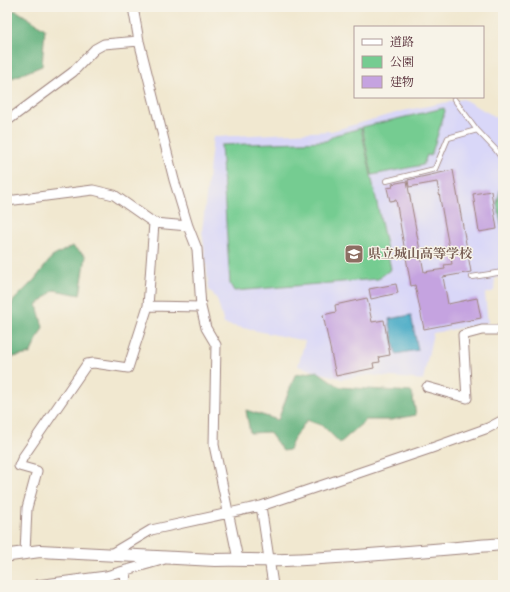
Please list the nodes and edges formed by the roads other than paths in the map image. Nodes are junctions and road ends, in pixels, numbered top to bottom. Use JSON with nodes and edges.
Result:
{"nodes":[{"id":1,"x":133,"y":7,"type":"edge"},
{"id":2,"x":139,"y":41,"type":"junction"},
{"id":3,"x":454,"y":99,"type":"dead end"},
{"id":4,"x":7,"y":121,"type":"edge"},
{"id":5,"x":477,"y":130,"type":"junction"},
{"id":6,"x":503,"y":160,"type":"edge"},
{"id":7,"x":386,"y":181,"type":"dead end"},
{"id":8,"x":7,"y":201,"type":"edge"},
{"id":9,"x":154,"y":223,"type":"junction"},
{"id":10,"x":188,"y":226,"type":"junction"},
{"id":11,"x":503,"y":272,"type":"edge"},
{"id":12,"x":472,"y":277,"type":"dead end"},
{"id":13,"x":148,"y":306,"type":"junction"},
{"id":14,"x":201,"y":308,"type":"junction"},
{"id":15,"x":503,"y":330,"type":"edge"},
{"id":16,"x":427,"y":387,"type":"dead end"},
{"id":17,"x":503,"y":420,"type":"edge"},
{"id":18,"x":261,"y":506,"type":"junction"},
{"id":19,"x":228,"y":514,"type":"junction"},
{"id":20,"x":503,"y":544,"type":"edge"},
{"id":21,"x":25,"y":553,"type":"junction"},
{"id":22,"x":9,"y":555,"type":"edge"},
{"id":23,"x":109,"y":555,"type":"junction"},
{"id":24,"x":167,"y":558,"type":"junction"},
{"id":25,"x":238,"y":559,"type":"junction"},
{"id":26,"x":269,"y":561,"type":"junction"},
{"id":27,"x":126,"y":570,"type":"junction"},
{"id":28,"x":37,"y":585,"type":"edge"},
{"id":29,"x":125,"y":585,"type":"edge"},
{"id":30,"x":273,"y":585,"type":"edge"}],
"edges":[{"from":1,"to":2,"type":"street"},
{"from":2,"to":4,"type":"street"},
{"from":2,"to":10,"type":"street"},
{"from":3,"to":5,"type":"lane"},
{"from":5,"to":6,"type":"lane"},
{"from":5,"to":7,"type":"lane"},
{"from":8,"to":9,"type":"street"},
{"from":9,"to":10,"type":"street"},
{"from":9,"to":13,"type":"street"},
{"from":10,"to":14,"type":"street"},
{"from":11,"to":12,"type":"lane"},
{"from":13,"to":14,"type":"street"},
{"from":13,"to":21,"type":"street"},
{"from":14,"to":19,"type":"street"},
{"from":15,"to":16,"type":"street"},
{"from":17,"to":18,"type":"street"},
{"from":18,"to":19,"type":"street"},
{"from":18,"to":26,"type":"street"},
{"from":19,"to":23,"type":"street"},
{"from":19,"to":25,"type":"street"},
{"from":20,"to":26,"type":"street"},
{"from":21,"to":22,"type":"street"},
{"from":21,"to":23,"type":"street"},
{"from":23,"to":24,"type":"street"},
{"from":24,"to":25,"type":"street"},
{"from":24,"to":27,"type":"street"},
{"from":25,"to":26,"type":"street"},
{"from":26,"to":30,"type":"street"},
{"from":27,"to":28,"type":"street"},
{"from":27,"to":29,"type":"street"}]}
